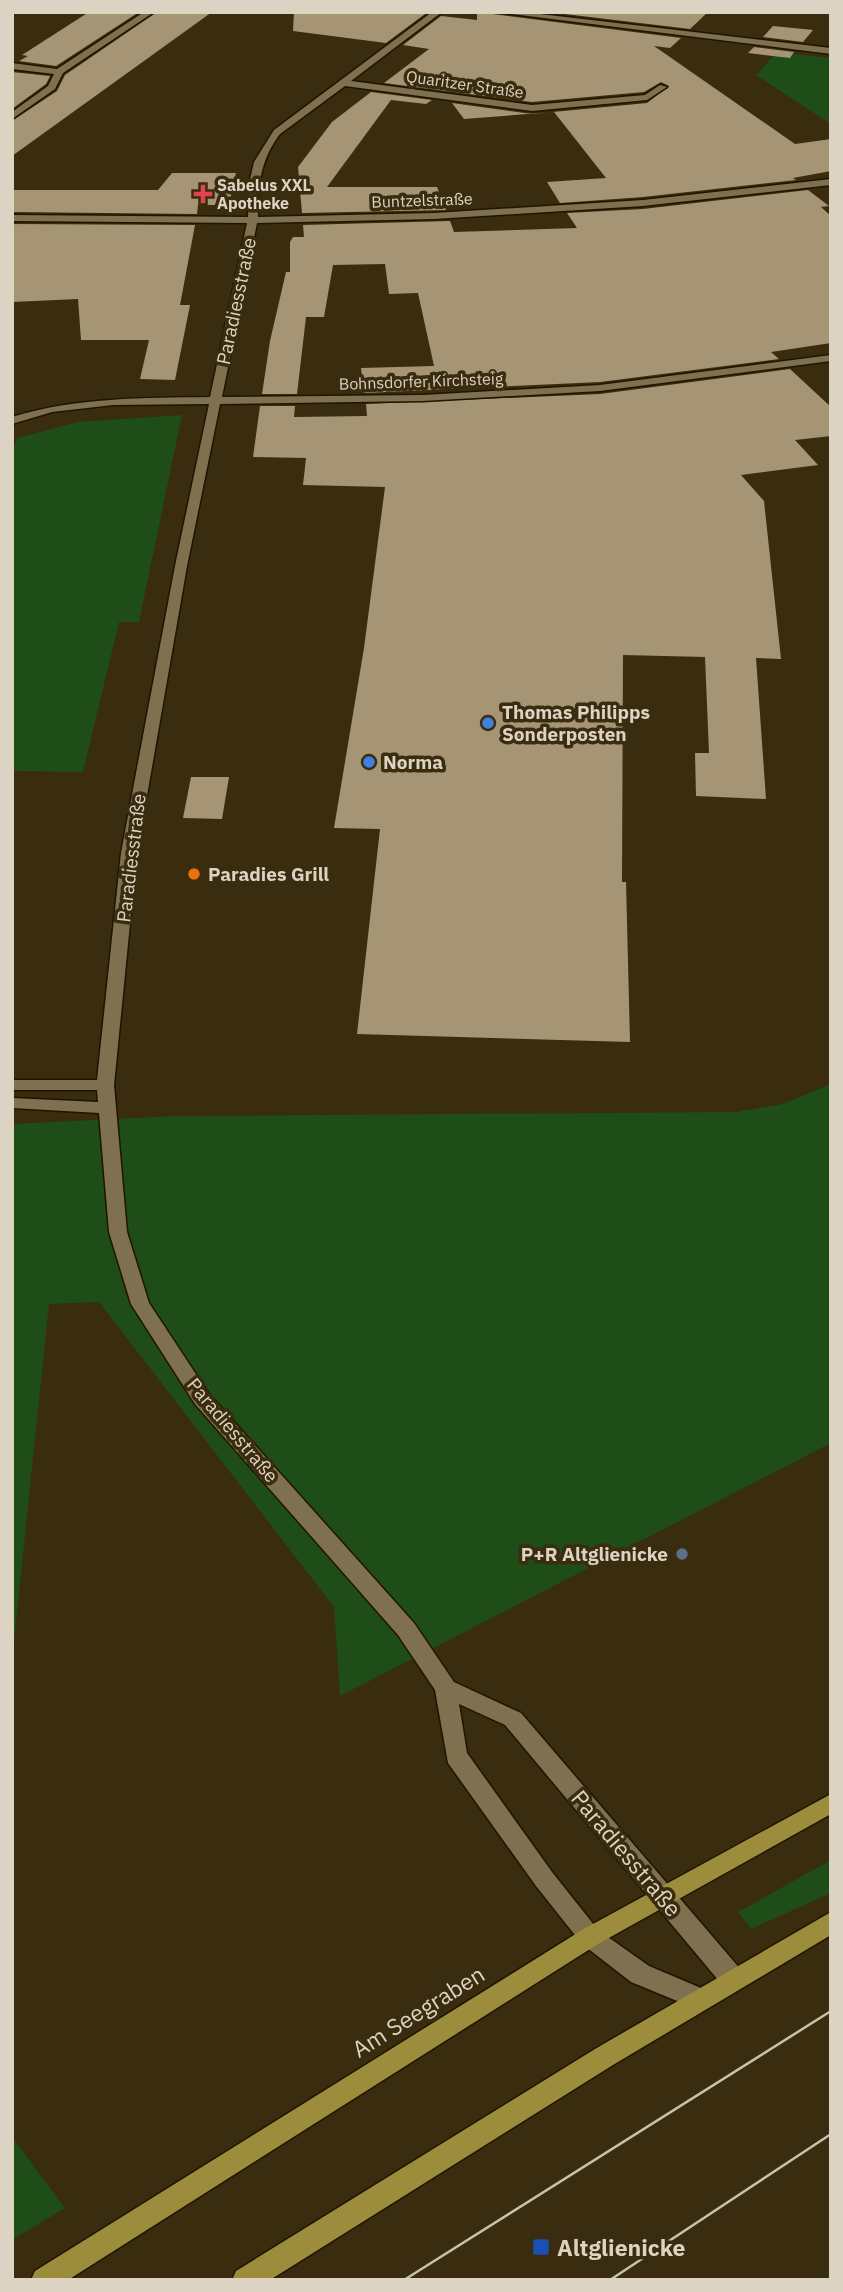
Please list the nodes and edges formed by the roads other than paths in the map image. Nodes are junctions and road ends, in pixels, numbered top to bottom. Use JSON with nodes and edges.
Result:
{"nodes":[{"id":1,"x":150,"y":12,"type":"edge"},
{"id":2,"x":438,"y":12,"type":"edge"},
{"id":3,"x":500,"y":12,"type":"edge"},
{"id":4,"x":831,"y":51,"type":"edge"},
{"id":5,"x":12,"y":66,"type":"edge"},
{"id":6,"x":59,"y":72,"type":"junction"},
{"id":7,"x":343,"y":83,"type":"junction"},
{"id":8,"x":663,"y":87,"type":"dead end"},
{"id":9,"x":12,"y":116,"type":"edge"},
{"id":10,"x":831,"y":182,"type":"edge"},
{"id":11,"x":12,"y":218,"type":"edge"},
{"id":12,"x":253,"y":220,"type":"junction"},
{"id":13,"x":831,"y":358,"type":"edge"},
{"id":14,"x":214,"y":400,"type":"junction"},
{"id":15,"x":12,"y":421,"type":"edge"},
{"id":16,"x":12,"y":1085,"type":"edge"},
{"id":17,"x":105,"y":1085,"type":"junction"},
{"id":18,"x":12,"y":1103,"type":"edge"},
{"id":19,"x":107,"y":1108,"type":"junction"},
{"id":20,"x":446,"y":1688,"type":"junction"},
{"id":21,"x":831,"y":1803,"type":"edge"},
{"id":22,"x":663,"y":1895,"type":"junction"},
{"id":23,"x":831,"y":1922,"type":"edge"},
{"id":24,"x":590,"y":1937,"type":"junction"},
{"id":25,"x":733,"y":1979,"type":"junction"},
{"id":26,"x":699,"y":1999,"type":"junction"},
{"id":27,"x":44,"y":2280,"type":"edge"},
{"id":28,"x":245,"y":2280,"type":"edge"}],
"edges":[{"from":1,"to":6,"type":"street"},
{"from":2,"to":7,"type":"street","name":"Paradiesstraße"},
{"from":3,"to":4,"type":"street"},
{"from":5,"to":6,"type":"street"},
{"from":6,"to":9,"type":"street"},
{"from":7,"to":8,"type":"street","name":"Quaritzer Straße"},
{"from":7,"to":12,"type":"street","name":"Paradiesstraße"},
{"from":10,"to":12,"type":"street","name":"Buntzelstraße"},
{"from":11,"to":12,"type":"street","name":"Buntzelstraße"},
{"from":12,"to":14,"type":"street","name":"Paradiesstraße"},
{"from":13,"to":14,"type":"street","name":"Bohnsdorfer Kirchsteig"},
{"from":14,"to":15,"type":"street","name":"Bohnsdorfer Kirchsteig"},
{"from":14,"to":17,"type":"street","name":"Paradiesstraße"},
{"from":16,"to":17,"type":"street"},
{"from":17,"to":19,"type":"street","name":"Paradiesstraße"},
{"from":18,"to":19,"type":"street"},
{"from":19,"to":20,"type":"street","name":"Paradiesstraße"},
{"from":20,"to":22,"type":"street","name":"Paradiesstraße"},
{"from":20,"to":24,"type":"street","name":"Paradiesstraße"},
{"from":21,"to":22,"type":"main road","name":"Am Seegraben"},
{"from":22,"to":24,"type":"main road","name":"Am Seegraben"},
{"from":22,"to":25,"type":"street","name":"Paradiesstraße"},
{"from":23,"to":25,"type":"main road"},
{"from":24,"to":26,"type":"street","name":"Paradiesstraße"},
{"from":24,"to":27,"type":"main road","name":"Am Seegraben"},
{"from":25,"to":26,"type":"main road"},
{"from":26,"to":28,"type":"main road"}]}
